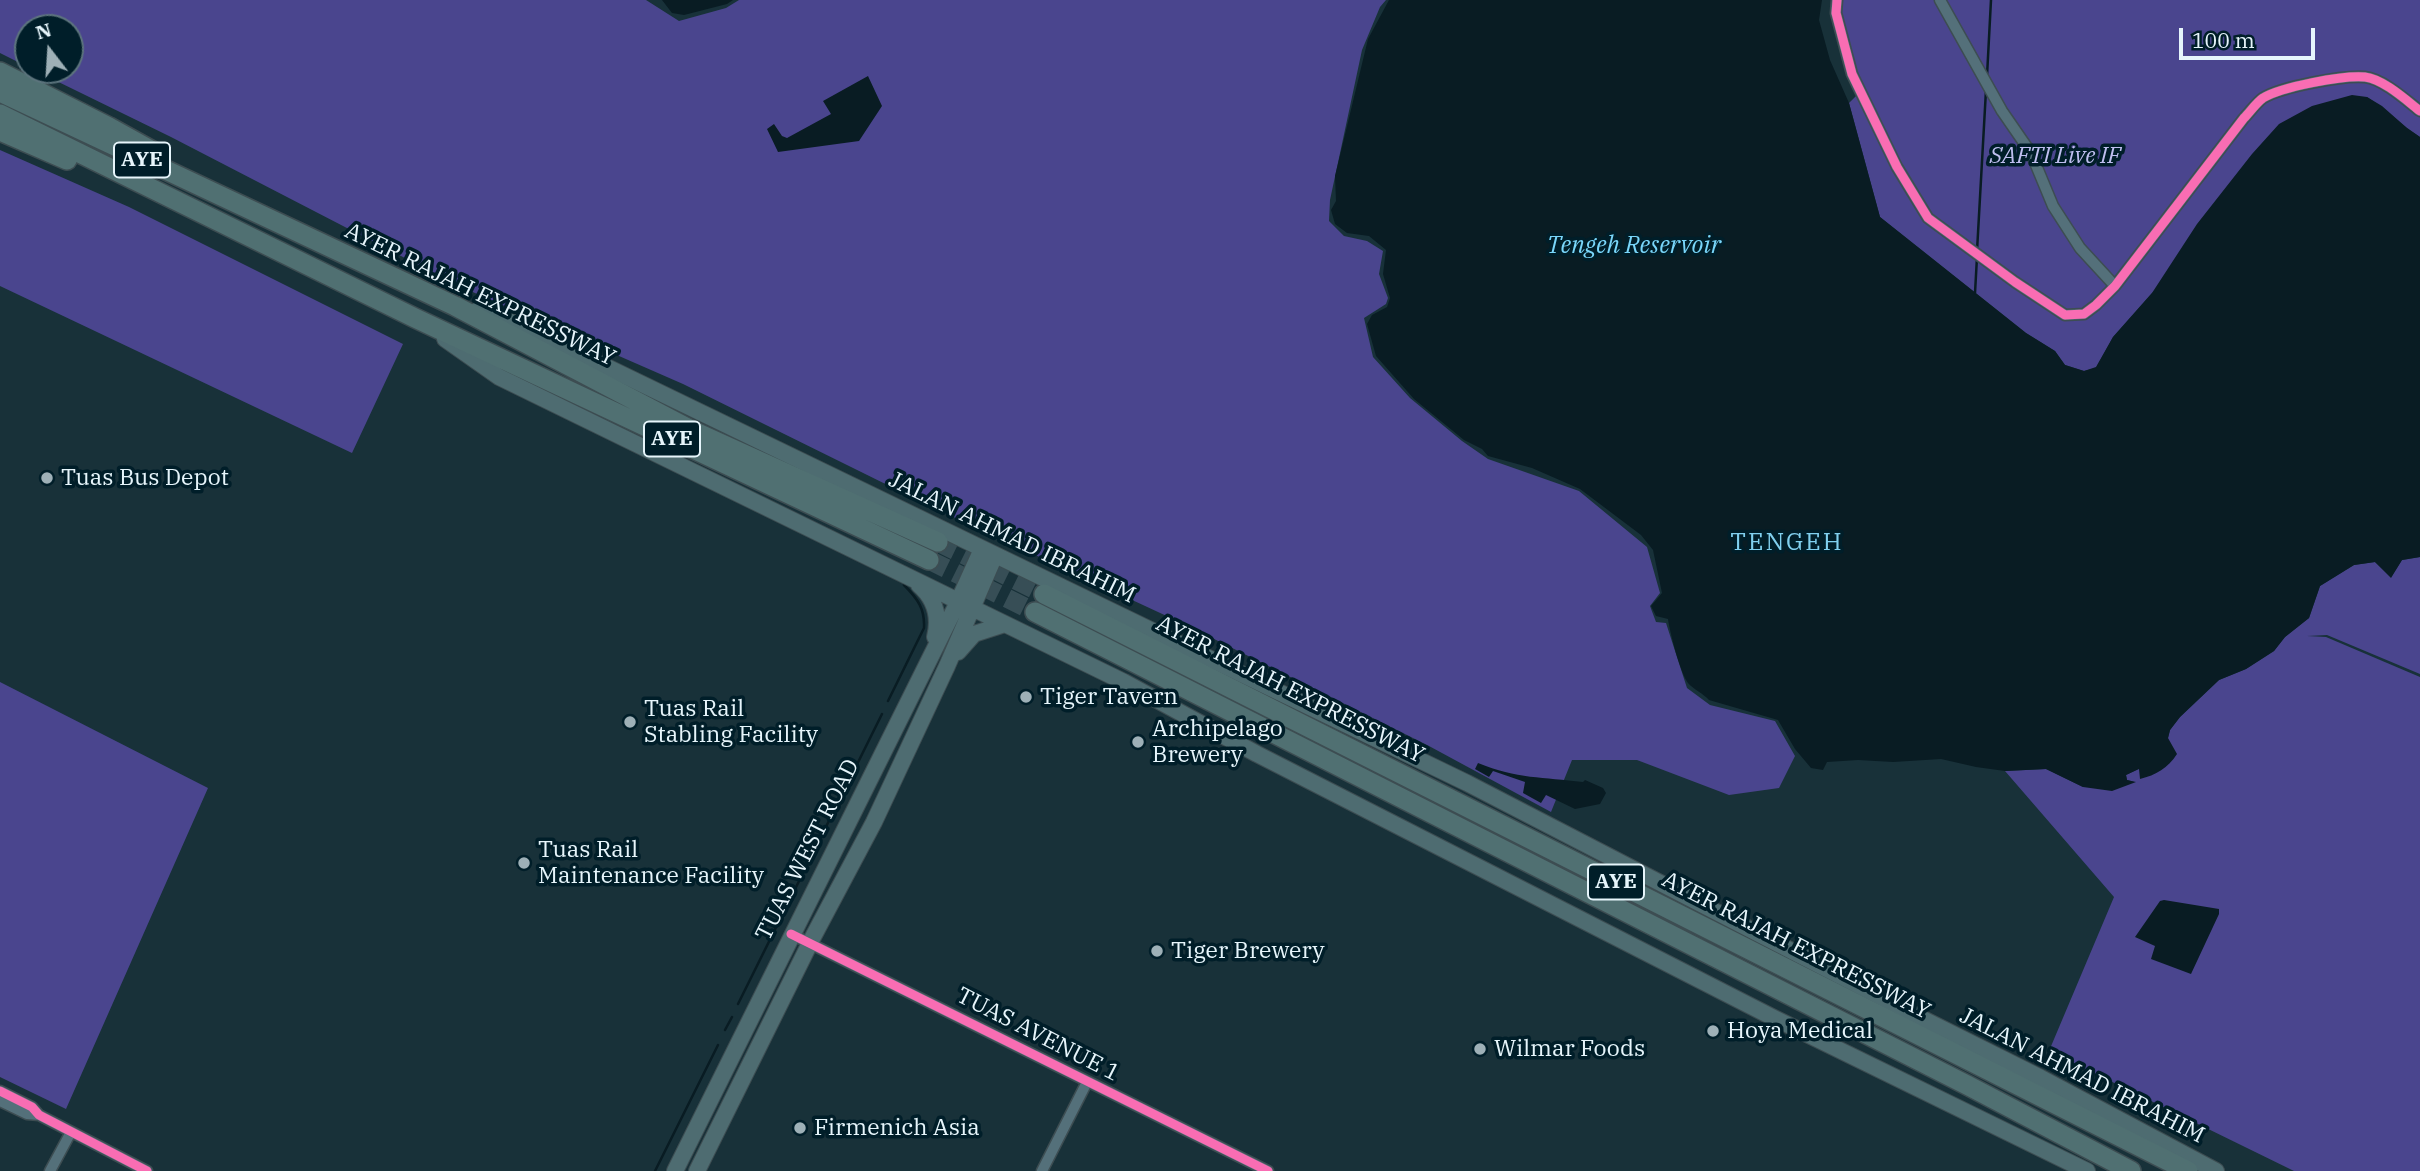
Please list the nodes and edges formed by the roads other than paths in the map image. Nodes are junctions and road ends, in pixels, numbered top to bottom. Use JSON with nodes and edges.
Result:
{"nodes":[{"id":1,"x":1837,"y":0,"type":"edge"},
{"id":2,"x":1940,"y":0,"type":"edge"},
{"id":3,"x":0,"y":72,"type":"edge"},
{"id":4,"x":0,"y":92,"type":"edge"},
{"id":5,"x":2420,"y":111,"type":"edge"},
{"id":6,"x":0,"y":114,"type":"edge"},
{"id":7,"x":0,"y":131,"type":"edge"},
{"id":8,"x":153,"y":188,"type":"junction"},
{"id":9,"x":285,"y":227,"type":"junction"},
{"id":10,"x":2115,"y":286,"type":"junction"},
{"id":11,"x":456,"y":306,"type":"junction"},
{"id":12,"x":415,"y":318,"type":"junction"},
{"id":13,"x":989,"y":552,"type":"junction"},
{"id":14,"x":912,"y":579,"type":"junction"},
{"id":15,"x":1044,"y":594,"type":"tunnel mouth"},
{"id":16,"x":965,"y":605,"type":"junction"},
{"id":17,"x":1035,"y":612,"type":"tunnel mouth"},
{"id":18,"x":1005,"y":624,"type":"junction"},
{"id":19,"x":930,"y":658,"type":"junction"},
{"id":20,"x":947,"y":666,"type":"junction"},
{"id":21,"x":791,"y":934,"type":"junction"},
{"id":22,"x":810,"y":942,"type":"junction"},
{"id":23,"x":1087,"y":1082,"type":"junction"},
{"id":24,"x":0,"y":1091,"type":"edge"},
{"id":25,"x":0,"y":1101,"type":"edge"},
{"id":26,"x":39,"y":1115,"type":"junction"},
{"id":27,"x":71,"y":1132,"type":"junction"},
{"id":28,"x":50,"y":1171,"type":"edge"},
{"id":29,"x":147,"y":1171,"type":"edge"},
{"id":30,"x":675,"y":1171,"type":"edge"},
{"id":31,"x":697,"y":1171,"type":"edge"},
{"id":32,"x":1042,"y":1171,"type":"edge"},
{"id":33,"x":1268,"y":1171,"type":"edge"},
{"id":34,"x":2087,"y":1171,"type":"edge"},
{"id":35,"x":2131,"y":1171,"type":"edge"},
{"id":36,"x":2188,"y":1171,"type":"edge"},
{"id":37,"x":2216,"y":1171,"type":"edge"}],
"edges":[{"from":1,"to":10,"type":"street"},
{"from":2,"to":10,"type":"street"},
{"from":3,"to":9,"type":"highway"},
{"from":4,"to":9,"type":"highway","name":"AYER RAJAH EXPRESSWAY","number":"AYE"},
{"from":5,"to":10,"type":"street"},
{"from":6,"to":8,"type":"highway","name":"AYER RAJAH EXPRESSWAY","number":"AYE"},
{"from":7,"to":8,"type":"highway"},
{"from":8,"to":12,"type":"highway","name":"AYER RAJAH EXPRESSWAY","number":"AYE"},
{"from":9,"to":11,"type":"highway","name":"AYER RAJAH EXPRESSWAY","number":"AYE"},
{"from":11,"to":12,"type":"highway","name":"AYER RAJAH EXPRESSWAY","number":"AYE"},
{"from":11,"to":13,"type":"main road","name":"JALAN AHMAD IBRAHIM"},
{"from":12,"to":14,"type":"main road"},
{"from":13,"to":16,"type":"main road","name":"TUAS WEST ROAD"},
{"from":13,"to":37,"type":"main road","name":"JALAN AHMAD IBRAHIM"},
{"from":14,"to":16,"type":"main road"},
{"from":14,"to":19,"type":"main road"},
{"from":15,"to":36,"type":"highway","name":"AYER RAJAH EXPRESSWAY","number":"AYE"},
{"from":16,"to":18,"type":"main road"},
{"from":16,"to":19,"type":"main road","name":"TUAS WEST ROAD"},
{"from":16,"to":20,"type":"main road","name":"TUAS WEST ROAD"},
{"from":17,"to":35,"type":"highway","name":"AYER RAJAH EXPRESSWAY","number":"AYE"},
{"from":18,"to":20,"type":"main road"},
{"from":18,"to":34,"type":"main road"},
{"from":19,"to":21,"type":"main road","name":"TUAS WEST ROAD"},
{"from":20,"to":22,"type":"main road","name":"TUAS WEST ROAD"},
{"from":21,"to":22,"type":"street","name":"TUAS AVENUE 1"},
{"from":21,"to":30,"type":"main road","name":"TUAS WEST ROAD"},
{"from":22,"to":23,"type":"street","name":"TUAS AVENUE 1"},
{"from":22,"to":31,"type":"main road","name":"TUAS WEST ROAD"},
{"from":23,"to":32,"type":"street"},
{"from":23,"to":33,"type":"street","name":"TUAS AVENUE 1"},
{"from":24,"to":26,"type":"street"},
{"from":25,"to":26,"type":"street"},
{"from":26,"to":27,"type":"street"},
{"from":27,"to":28,"type":"street"},
{"from":27,"to":29,"type":"street"}]}
